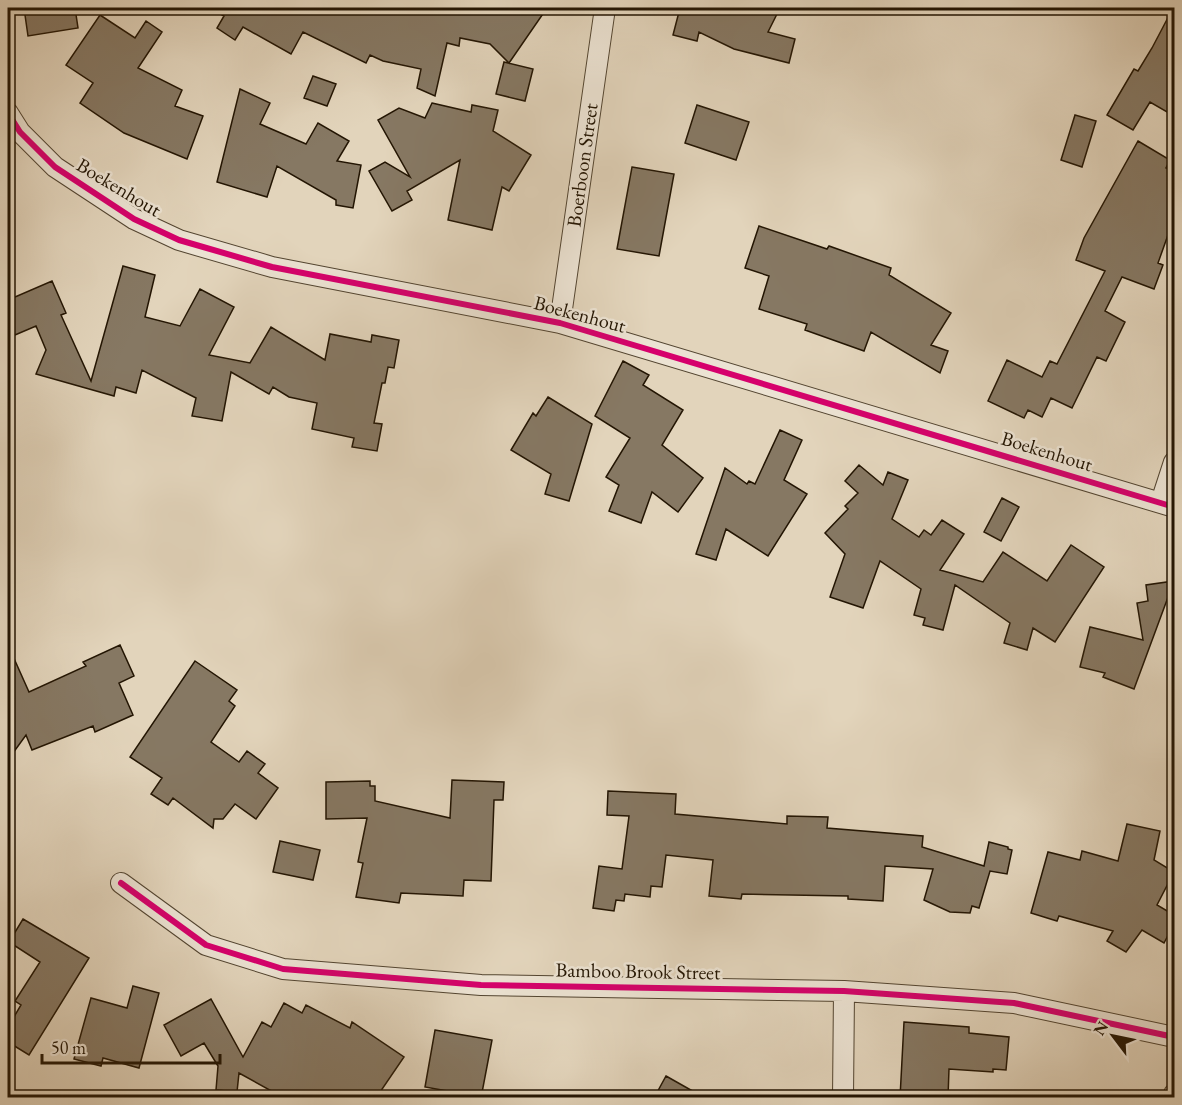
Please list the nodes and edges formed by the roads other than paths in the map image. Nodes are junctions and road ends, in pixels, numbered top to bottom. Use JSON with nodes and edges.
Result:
{"nodes":[{"id":1,"x":605,"y":8,"type":"edge"},
{"id":2,"x":8,"y":112,"type":"edge"},
{"id":3,"x":560,"y":323,"type":"junction"},
{"id":4,"x":1174,"y":462,"type":"edge"},
{"id":5,"x":1168,"y":504,"type":"edge"},
{"id":6,"x":120,"y":883,"type":"dead end"},
{"id":7,"x":844,"y":991,"type":"junction"},
{"id":8,"x":1174,"y":1037,"type":"edge"},
{"id":9,"x":843,"y":1098,"type":"edge"}],
"edges":[{"from":1,"to":3,"type":"street","name":"Boerboon Street"},
{"from":2,"to":3,"type":"street","name":"Boekenhout"},
{"from":3,"to":5,"type":"street","name":"Boekenhout"},
{"from":4,"to":5,"type":"street"},
{"from":6,"to":7,"type":"street","name":"Bamboo Brook Street"},
{"from":7,"to":8,"type":"street","name":"Bamboo Brook Street"},
{"from":7,"to":9,"type":"street"}]}
